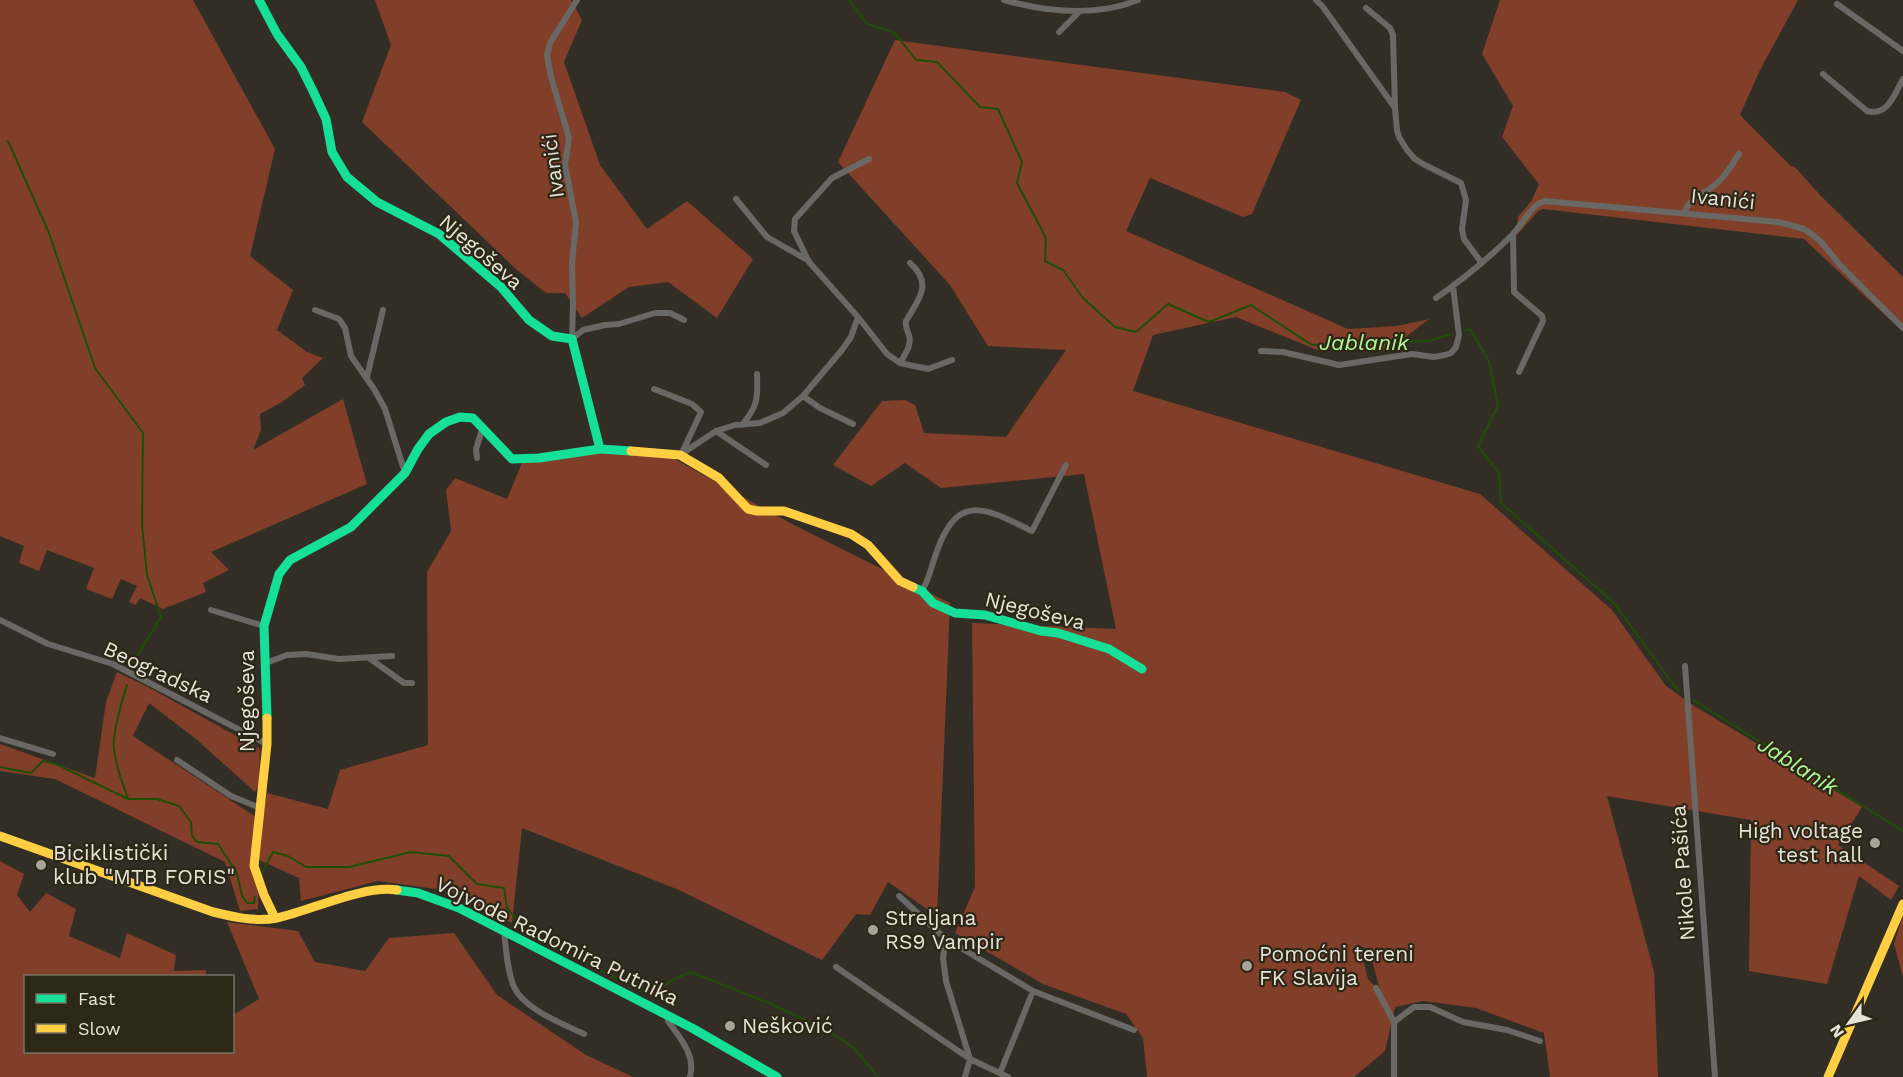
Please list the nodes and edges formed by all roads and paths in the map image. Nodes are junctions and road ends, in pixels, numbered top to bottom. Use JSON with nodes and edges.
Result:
{"nodes":[{"id":1,"x":259,"y":0,"type":"edge"},
{"id":2,"x":577,"y":0,"type":"edge"},
{"id":3,"x":1004,"y":0,"type":"edge"},
{"id":4,"x":1138,"y":0,"type":"edge"},
{"id":5,"x":1316,"y":0,"type":"edge"},
{"id":6,"x":1837,"y":4,"type":"dead end"},
{"id":7,"x":1366,"y":8,"type":"dead end"},
{"id":8,"x":1079,"y":12,"type":"junction"},
{"id":9,"x":1059,"y":32,"type":"dead end"},
{"id":10,"x":1903,"y":51,"type":"edge"},
{"id":11,"x":1823,"y":74,"type":"dead end"},
{"id":12,"x":1903,"y":79,"type":"edge"},
{"id":13,"x":1395,"y":108,"type":"junction"},
{"id":14,"x":1739,"y":154,"type":"dead end"},
{"id":15,"x":869,"y":159,"type":"dead end"},
{"id":16,"x":736,"y":199,"type":"dead end"},
{"id":17,"x":1685,"y":212,"type":"junction"},
{"id":18,"x":1513,"y":234,"type":"junction"},
{"id":19,"x":809,"y":262,"type":"junction"},
{"id":20,"x":1481,"y":262,"type":"junction"},
{"id":21,"x":910,"y":263,"type":"dead end"},
{"id":22,"x":1453,"y":286,"type":"junction"},
{"id":23,"x":1436,"y":298,"type":"dead end"},
{"id":24,"x":315,"y":310,"type":"dead end"},
{"id":25,"x":383,"y":310,"type":"dead end"},
{"id":26,"x":858,"y":317,"type":"junction"},
{"id":27,"x":684,"y":320,"type":"dead end"},
{"id":28,"x":1903,"y":328,"type":"edge"},
{"id":29,"x":572,"y":339,"type":"junction"},
{"id":30,"x":1261,"y":351,"type":"dead end"},
{"id":31,"x":952,"y":360,"type":"dead end"},
{"id":32,"x":900,"y":363,"type":"junction"},
{"id":33,"x":1519,"y":372,"type":"dead end"},
{"id":34,"x":757,"y":374,"type":"dead end"},
{"id":35,"x":366,"y":377,"type":"junction"},
{"id":36,"x":654,"y":389,"type":"dead end"},
{"id":37,"x":802,"y":396,"type":"junction"},
{"id":38,"x":742,"y":424,"type":"junction"},
{"id":39,"x":853,"y":424,"type":"dead end"},
{"id":40,"x":483,"y":427,"type":"junction"},
{"id":41,"x":716,"y":431,"type":"junction"},
{"id":42,"x":600,"y":449,"type":"junction"},
{"id":43,"x":680,"y":455,"type":"junction"},
{"id":44,"x":477,"y":458,"type":"dead end"},
{"id":45,"x":766,"y":465,"type":"dead end"},
{"id":46,"x":1066,"y":465,"type":"dead end"},
{"id":47,"x":405,"y":473,"type":"junction"},
{"id":48,"x":922,"y":591,"type":"junction"},
{"id":49,"x":211,"y":610,"type":"dead end"},
{"id":50,"x":0,"y":620,"type":"edge"},
{"id":51,"x":264,"y":626,"type":"junction"},
{"id":52,"x":392,"y":656,"type":"dead end"},
{"id":53,"x":368,"y":658,"type":"junction"},
{"id":54,"x":266,"y":663,"type":"junction"},
{"id":55,"x":1685,"y":666,"type":"dead end"},
{"id":56,"x":1142,"y":669,"type":"dead end"},
{"id":57,"x":412,"y":683,"type":"dead end"},
{"id":58,"x":0,"y":738,"type":"edge"},
{"id":59,"x":267,"y":744,"type":"junction"},
{"id":60,"x":53,"y":754,"type":"dead end"},
{"id":61,"x":177,"y":760,"type":"dead end"},
{"id":62,"x":260,"y":808,"type":"junction"},
{"id":63,"x":0,"y":836,"type":"edge"},
{"id":64,"x":899,"y":896,"type":"dead end"},
{"id":65,"x":1903,"y":904,"type":"edge"},
{"id":66,"x":275,"y":918,"type":"junction"},
{"id":67,"x":504,"y":931,"type":"junction"},
{"id":68,"x":946,"y":939,"type":"junction"},
{"id":69,"x":836,"y":967,"type":"dead end"},
{"id":70,"x":1376,"y":988,"type":"dead end"},
{"id":71,"x":1033,"y":991,"type":"junction"},
{"id":72,"x":667,"y":1015,"type":"junction"},
{"id":73,"x":1394,"y":1022,"type":"junction"},
{"id":74,"x":1134,"y":1030,"type":"dead end"},
{"id":75,"x":584,"y":1034,"type":"dead end"},
{"id":76,"x":1540,"y":1041,"type":"dead end"},
{"id":77,"x":970,"y":1059,"type":"junction"},
{"id":78,"x":1000,"y":1073,"type":"junction"},
{"id":79,"x":690,"y":1077,"type":"edge"},
{"id":80,"x":777,"y":1077,"type":"edge"},
{"id":81,"x":965,"y":1077,"type":"edge"},
{"id":82,"x":1008,"y":1077,"type":"edge"},
{"id":83,"x":1394,"y":1077,"type":"edge"},
{"id":84,"x":1715,"y":1077,"type":"edge"},
{"id":85,"x":1828,"y":1077,"type":"edge"}],
"edges":[{"from":1,"to":29,"type":"street","name":"Njegoševa"},
{"from":2,"to":29,"type":"street","name":"Ivanići"},
{"from":3,"to":8,"type":"street"},
{"from":4,"to":8,"type":"street"},
{"from":5,"to":13,"type":"street"},
{"from":6,"to":10,"type":"street"},
{"from":7,"to":13,"type":"street"},
{"from":8,"to":9,"type":"street"},
{"from":11,"to":12,"type":"street"},
{"from":13,"to":20,"type":"street"},
{"from":14,"to":17,"type":"street"},
{"from":15,"to":19,"type":"street"},
{"from":16,"to":19,"type":"street"},
{"from":17,"to":18,"type":"street","name":"Ivanići"},
{"from":17,"to":28,"type":"street","name":"Ivanići"},
{"from":18,"to":20,"type":"street","name":"Ivanići"},
{"from":18,"to":33,"type":"street"},
{"from":19,"to":26,"type":"street"},
{"from":20,"to":22,"type":"street","name":"Ivanići"},
{"from":21,"to":32,"type":"street"},
{"from":22,"to":23,"type":"street","name":"Ivanići"},
{"from":22,"to":30,"type":"street"},
{"from":24,"to":35,"type":"street"},
{"from":25,"to":35,"type":"street"},
{"from":26,"to":32,"type":"street"},
{"from":26,"to":37,"type":"street"},
{"from":27,"to":29,"type":"street"},
{"from":29,"to":42,"type":"street"},
{"from":31,"to":32,"type":"street"},
{"from":34,"to":38,"type":"street"},
{"from":35,"to":47,"type":"street"},
{"from":36,"to":43,"type":"street"},
{"from":37,"to":38,"type":"street"},
{"from":37,"to":39,"type":"street"},
{"from":38,"to":41,"type":"street"},
{"from":40,"to":42,"type":"street","name":"Njegoševa"},
{"from":40,"to":44,"type":"street"},
{"from":40,"to":47,"type":"street","name":"Njegoševa"},
{"from":41,"to":43,"type":"street"},
{"from":41,"to":45,"type":"street"},
{"from":42,"to":43,"type":"street","name":"Njegoševa"},
{"from":43,"to":48,"type":"street","name":"Njegoševa"},
{"from":46,"to":48,"type":"street"},
{"from":47,"to":51,"type":"street","name":"Njegoševa"},
{"from":48,"to":56,"type":"street","name":"Njegoševa"},
{"from":49,"to":51,"type":"street"},
{"from":50,"to":59,"type":"street","name":"Beogradska"},
{"from":51,"to":54,"type":"street","name":"Njegoševa"},
{"from":52,"to":53,"type":"street"},
{"from":53,"to":54,"type":"street"},
{"from":53,"to":57,"type":"street"},
{"from":54,"to":59,"type":"street","name":"Njegoševa"},
{"from":55,"to":84,"type":"street","name":"Nikole Pašića"},
{"from":58,"to":60,"type":"street"},
{"from":59,"to":62,"type":"street","name":"Njegoševa"},
{"from":61,"to":62,"type":"street"},
{"from":62,"to":66,"type":"street","name":"Njegoševa"},
{"from":63,"to":66,"type":"street","name":"Vojvode Radomira Putnika"},
{"from":64,"to":68,"type":"street"},
{"from":65,"to":85,"type":"street"},
{"from":66,"to":67,"type":"street","name":"Vojvode Radomira Putnika"},
{"from":67,"to":72,"type":"street","name":"Vojvode Radomira Putnika"},
{"from":67,"to":75,"type":"street"},
{"from":68,"to":71,"type":"street"},
{"from":68,"to":77,"type":"street"},
{"from":69,"to":77,"type":"street"},
{"from":70,"to":73,"type":"street"},
{"from":71,"to":74,"type":"street"},
{"from":71,"to":78,"type":"street"},
{"from":72,"to":79,"type":"street"},
{"from":72,"to":80,"type":"street","name":"Vojvode Radomira Putnika"},
{"from":73,"to":76,"type":"street"},
{"from":73,"to":83,"type":"street"},
{"from":77,"to":78,"type":"street"},
{"from":77,"to":81,"type":"street"},
{"from":78,"to":82,"type":"street"}]}
